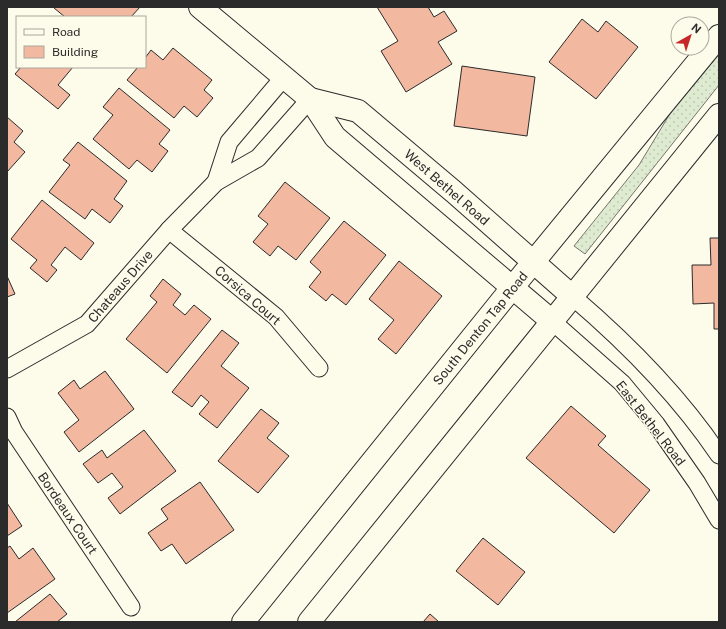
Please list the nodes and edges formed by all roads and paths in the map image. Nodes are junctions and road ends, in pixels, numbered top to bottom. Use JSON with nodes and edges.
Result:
{"nodes":[{"id":1,"x":200,"y":7,"type":"edge"},
{"id":2,"x":719,"y":36,"type":"edge"},
{"id":3,"x":284,"y":77,"type":"junction"},
{"id":4,"x":310,"y":99,"type":"junction"},
{"id":5,"x":719,"y":115,"type":"edge"},
{"id":6,"x":216,"y":182,"type":"junction"},
{"id":7,"x":169,"y":230,"type":"junction"},
{"id":8,"x":533,"y":262,"type":"junction"},
{"id":9,"x":512,"y":288,"type":"junction"},
{"id":10,"x":573,"y":297,"type":"junction"},
{"id":11,"x":552,"y":322,"type":"junction"},
{"id":12,"x":319,"y":368,"type":"dead end"},
{"id":13,"x":7,"y":369,"type":"edge"},
{"id":14,"x":7,"y":417,"type":"edge"},
{"id":15,"x":719,"y":454,"type":"edge"},
{"id":16,"x":719,"y":520,"type":"edge"},
{"id":17,"x":131,"y":607,"type":"dead end"},
{"id":18,"x":243,"y":622,"type":"edge"},
{"id":19,"x":309,"y":622,"type":"edge"}],
"edges":[{"from":1,"to":3,"type":"main road","name":"West Bethel Road"},
{"from":2,"to":8,"type":"main road","name":"South Denton Tap Road"},
{"from":3,"to":4,"type":"main road","name":"West Bethel Road"},
{"from":3,"to":6,"type":"street","name":"Chateaus Drive"},
{"from":4,"to":6,"type":"street","name":"Chateaus Drive"},
{"from":4,"to":8,"type":"main road","name":"West Bethel Road"},
{"from":4,"to":9,"type":"main road","name":"West Bethel Road"},
{"from":5,"to":10,"type":"main road"},
{"from":6,"to":7,"type":"street","name":"Chateaus Drive"},
{"from":7,"to":12,"type":"street","name":"Corsica Court"},
{"from":7,"to":13,"type":"street","name":"Chateaus Drive"},
{"from":8,"to":9,"type":"main road","name":"South Denton Tap Road"},
{"from":8,"to":10,"type":"main road","name":"West Bethel Road"},
{"from":9,"to":11,"type":"main road","name":"West Bethel Road"},
{"from":9,"to":18,"type":"main road","name":"South Denton Tap Road"},
{"from":10,"to":11,"type":"main road"},
{"from":10,"to":15,"type":"street"},
{"from":11,"to":16,"type":"street","name":"East Bethel Road"},
{"from":11,"to":19,"type":"main road"},
{"from":14,"to":17,"type":"street","name":"Bordeaux Court"}]}
